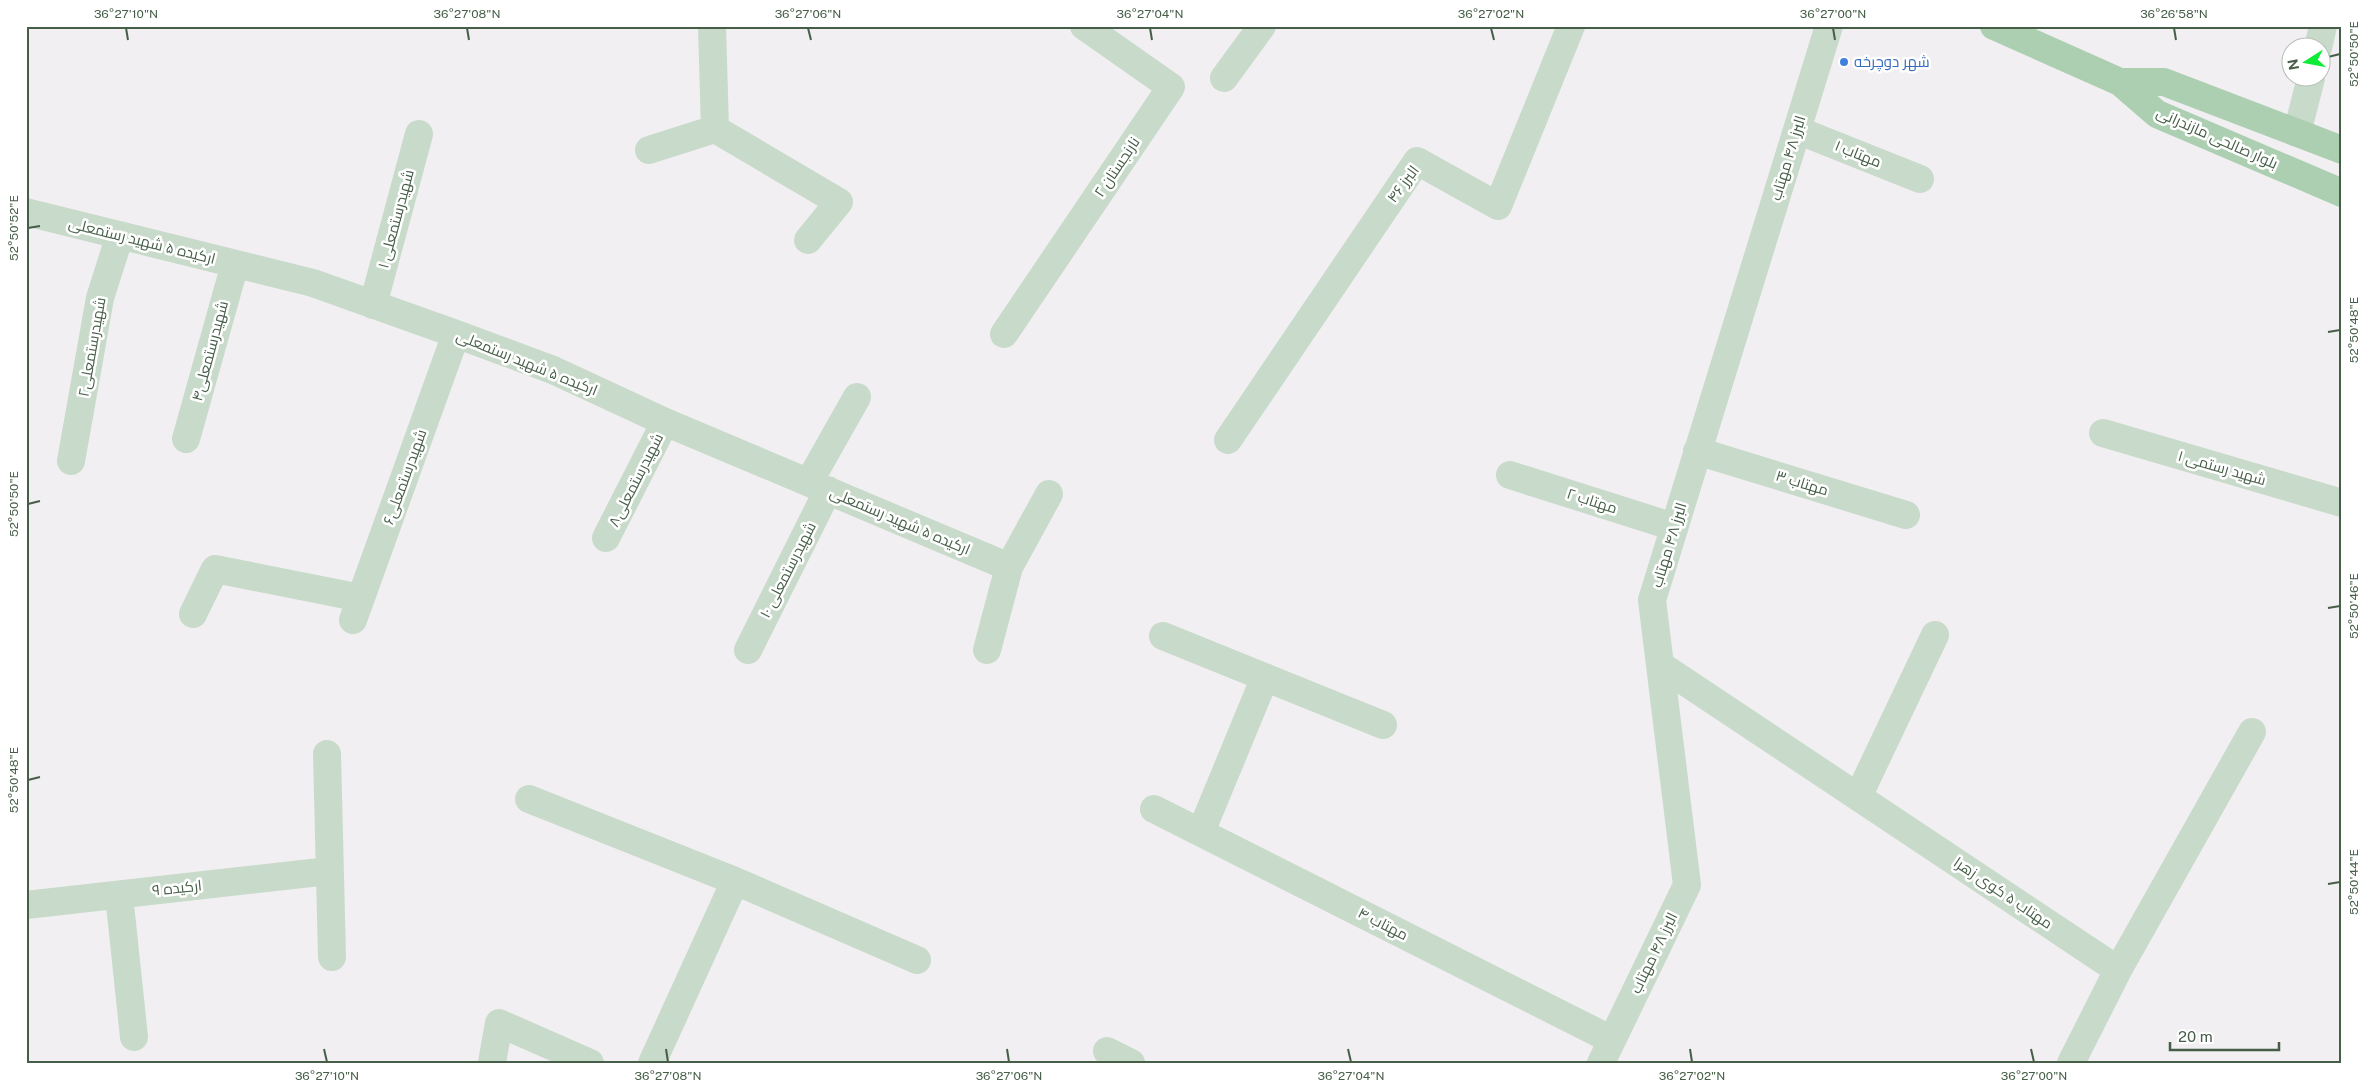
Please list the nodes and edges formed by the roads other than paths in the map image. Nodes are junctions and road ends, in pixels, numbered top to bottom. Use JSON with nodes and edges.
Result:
{"nodes":[{"id":1,"x":712,"y":26,"type":"edge"},
{"id":2,"x":1084,"y":26,"type":"edge"},
{"id":3,"x":1262,"y":26,"type":"edge"},
{"id":4,"x":1571,"y":26,"type":"edge"},
{"id":5,"x":1828,"y":26,"type":"edge"},
{"id":6,"x":1994,"y":26,"type":"edge"},
{"id":7,"x":1224,"y":78,"type":"dead end"},
{"id":8,"x":2120,"y":82,"type":"junction"},
{"id":9,"x":2308,"y":88,"type":"edge"},
{"id":10,"x":715,"y":129,"type":"junction"},
{"id":11,"x":1796,"y":130,"type":"junction"},
{"id":12,"x":2297,"y":133,"type":"junction"},
{"id":13,"x":419,"y":134,"type":"dead end"},
{"id":14,"x":649,"y":150,"type":"dead end"},
{"id":15,"x":2342,"y":150,"type":"edge"},
{"id":16,"x":1920,"y":179,"type":"dead end"},
{"id":17,"x":2342,"y":193,"type":"edge"},
{"id":18,"x":26,"y":212,"type":"edge"},
{"id":19,"x":120,"y":235,"type":"junction"},
{"id":20,"x":808,"y":240,"type":"dead end"},
{"id":21,"x":235,"y":264,"type":"junction"},
{"id":22,"x":374,"y":305,"type":"junction"},
{"id":23,"x":456,"y":334,"type":"junction"},
{"id":24,"x":1004,"y":334,"type":"dead end"},
{"id":25,"x":857,"y":397,"type":"dead end"},
{"id":26,"x":666,"y":422,"type":"junction"},
{"id":27,"x":2103,"y":433,"type":"dead end"},
{"id":28,"x":186,"y":439,"type":"dead end"},
{"id":29,"x":1228,"y":440,"type":"dead end"},
{"id":30,"x":1697,"y":451,"type":"junction"},
{"id":31,"x":71,"y":461,"type":"dead end"},
{"id":32,"x":1510,"y":475,"type":"dead end"},
{"id":33,"x":818,"y":486,"type":"junction"},
{"id":34,"x":1049,"y":494,"type":"dead end"},
{"id":35,"x":2342,"y":503,"type":"edge"},
{"id":36,"x":1906,"y":515,"type":"dead end"},
{"id":37,"x":1674,"y":528,"type":"junction"},
{"id":38,"x":606,"y":538,"type":"dead end"},
{"id":39,"x":1009,"y":567,"type":"junction"},
{"id":40,"x":193,"y":614,"type":"dead end"},
{"id":41,"x":1935,"y":635,"type":"dead end"},
{"id":42,"x":1163,"y":636,"type":"dead end"},
{"id":43,"x":748,"y":650,"type":"dead end"},
{"id":44,"x":987,"y":650,"type":"dead end"},
{"id":45,"x":1660,"y":665,"type":"junction"},
{"id":46,"x":1265,"y":678,"type":"junction"},
{"id":47,"x":1383,"y":726,"type":"dead end"},
{"id":48,"x":2252,"y":732,"type":"dead end"},
{"id":49,"x":327,"y":754,"type":"dead end"},
{"id":50,"x":1858,"y":796,"type":"junction"},
{"id":51,"x":529,"y":799,"type":"dead end"},
{"id":52,"x":1154,"y":809,"type":"dead end"},
{"id":53,"x":1201,"y":832,"type":"junction"},
{"id":54,"x":329,"y":871,"type":"junction"},
{"id":55,"x":735,"y":881,"type":"junction"},
{"id":56,"x":119,"y":895,"type":"junction"},
{"id":57,"x":26,"y":905,"type":"edge"},
{"id":58,"x":332,"y":957,"type":"dead end"},
{"id":59,"x":917,"y":960,"type":"dead end"},
{"id":60,"x":2118,"y":970,"type":"junction"},
{"id":61,"x":134,"y":1037,"type":"dead end"},
{"id":62,"x":1107,"y":1051,"type":"dead end"},
{"id":63,"x":1607,"y":1051,"type":"edge"},
{"id":64,"x":492,"y":1063,"type":"edge"},
{"id":65,"x":590,"y":1063,"type":"edge"},
{"id":66,"x":652,"y":1063,"type":"edge"},
{"id":67,"x":1131,"y":1063,"type":"edge"},
{"id":68,"x":2071,"y":1063,"type":"edge"}],
"edges":[{"from":1,"to":10,"type":"street"},
{"from":2,"to":24,"type":"street","name":"نارنجستان ۲"},
{"from":3,"to":7,"type":"street"},
{"from":4,"to":29,"type":"street","name":"البرز ۴۶"},
{"from":5,"to":11,"type":"street","name":"البرز ۴۸ مهتاب"},
{"from":6,"to":8,"type":"main road"},
{"from":8,"to":12,"type":"main road","name":"بلوار صالحی مازندرانی"},
{"from":8,"to":17,"type":"main road","name":"بلوار صالحی مازندرانی"},
{"from":9,"to":12,"type":"street"},
{"from":10,"to":14,"type":"street"},
{"from":10,"to":20,"type":"street"},
{"from":11,"to":16,"type":"street","name":"مهتاب ۱"},
{"from":11,"to":30,"type":"street","name":"البرز ۴۸ مهتاب"},
{"from":12,"to":15,"type":"main road","name":"بلوار صالحی مازندرانی"},
{"from":13,"to":22,"type":"street","name":"شهیدرستمعلی ۱"},
{"from":18,"to":19,"type":"street","name":"ارکیده ۵ شهید رستمعلی"},
{"from":19,"to":21,"type":"street","name":"ارکیده ۵ شهید رستمعلی"},
{"from":19,"to":31,"type":"street","name":"شهیدرستمعلی۲"},
{"from":21,"to":22,"type":"street","name":"ارکیده ۵ شهید رستمعلی"},
{"from":21,"to":28,"type":"street","name":"شهیدرستمعلی۴"},
{"from":22,"to":23,"type":"street","name":"ارکیده ۵ شهید رستمعلی"},
{"from":23,"to":26,"type":"street","name":"ارکیده ۵ شهید رستمعلی"},
{"from":23,"to":40,"type":"street","name":"شهیدرستمعلی۶"},
{"from":25,"to":33,"type":"street","name":"شهیدرستمعلی ۱۰"},
{"from":26,"to":33,"type":"street","name":"ارکیده ۵ شهید رستمعلی"},
{"from":26,"to":38,"type":"street","name":"شهیدرستمعلی۸"},
{"from":27,"to":35,"type":"street","name":"شهید رستمی ۱"},
{"from":30,"to":36,"type":"street","name":"مهتاب ۳"},
{"from":30,"to":37,"type":"street","name":"البرز ۴۸ مهتاب"},
{"from":32,"to":37,"type":"street","name":"مهتاب ۲"},
{"from":33,"to":39,"type":"street","name":"ارکیده ۵ شهید رستمعلی"},
{"from":33,"to":43,"type":"street","name":"شهیدرستمعلی ۱۰"},
{"from":34,"to":39,"type":"street"},
{"from":37,"to":45,"type":"street","name":"البرز ۴۸ مهتاب"},
{"from":39,"to":44,"type":"street"},
{"from":41,"to":50,"type":"street"},
{"from":42,"to":46,"type":"street"},
{"from":45,"to":50,"type":"street","name":"مهتاب ۵ کوی زهرا"},
{"from":45,"to":63,"type":"street","name":"البرز ۴۸ مهتاب"},
{"from":46,"to":47,"type":"street"},
{"from":46,"to":53,"type":"street"},
{"from":48,"to":60,"type":"street"},
{"from":49,"to":54,"type":"street"},
{"from":50,"to":60,"type":"street","name":"مهتاب ۵ کوی زهرا"},
{"from":51,"to":55,"type":"street"},
{"from":52,"to":53,"type":"street","name":"مهتاب ۴"},
{"from":53,"to":63,"type":"street","name":"مهتاب ۴"},
{"from":54,"to":56,"type":"street","name":"ارکیده ۹"},
{"from":54,"to":58,"type":"street"},
{"from":55,"to":59,"type":"street"},
{"from":55,"to":66,"type":"street"},
{"from":56,"to":57,"type":"street","name":"ارکیده ۹"},
{"from":56,"to":61,"type":"street"},
{"from":60,"to":68,"type":"street"},
{"from":62,"to":67,"type":"street"},
{"from":64,"to":65,"type":"street"}]}
